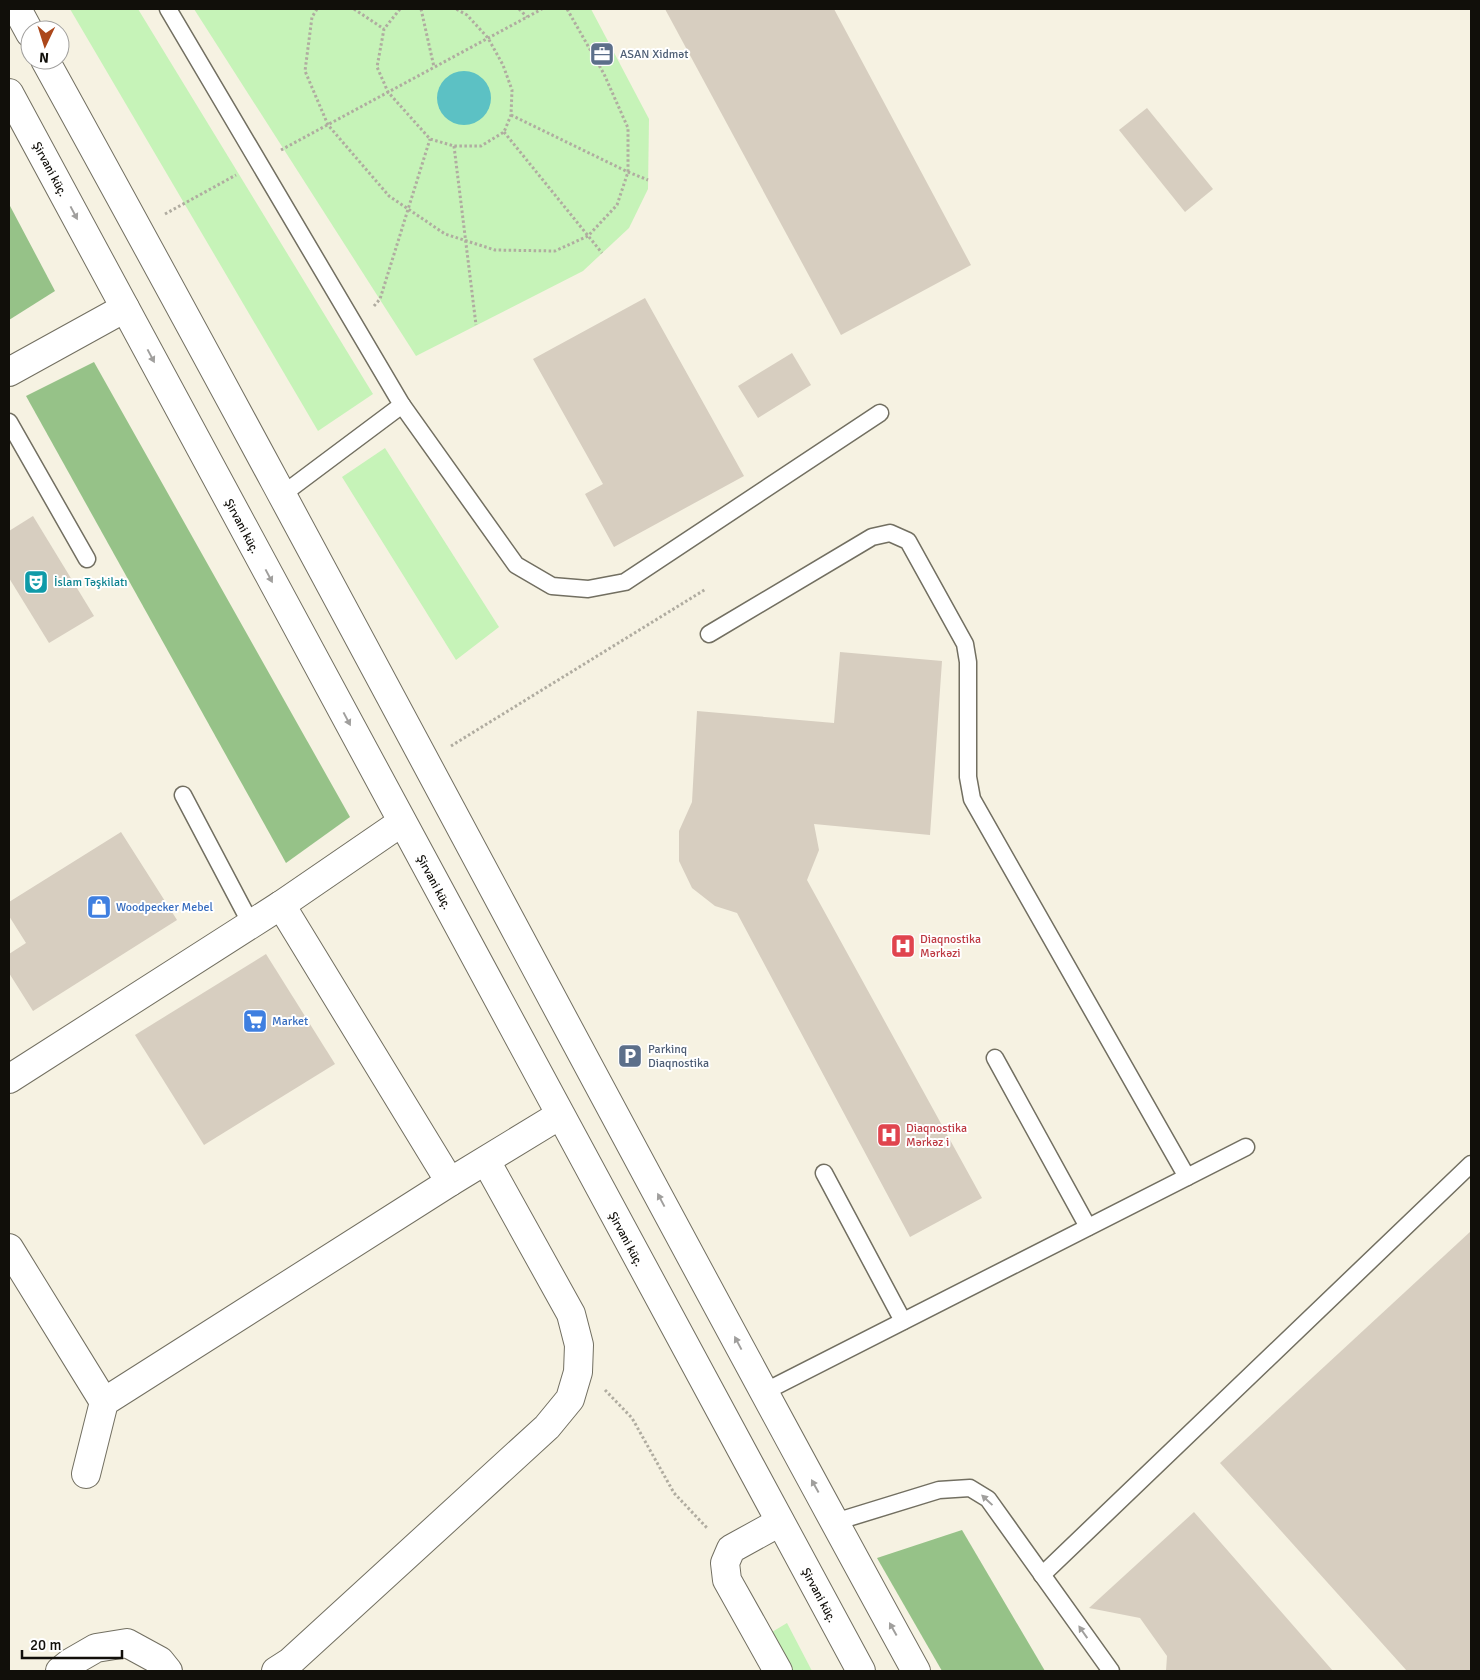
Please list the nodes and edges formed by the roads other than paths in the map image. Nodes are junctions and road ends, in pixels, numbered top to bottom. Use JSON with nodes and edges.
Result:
{"nodes":[{"id":1,"x":17,"y":9,"type":"edge"},
{"id":2,"x":168,"y":9,"type":"edge"},
{"id":3,"x":23,"y":20,"type":"edge"},
{"id":4,"x":51,"y":70,"type":"edge"},
{"id":5,"x":9,"y":93,"type":"edge"},
{"id":6,"x":125,"y":308,"type":"junction"},
{"id":7,"x":9,"y":372,"type":"edge"},
{"id":8,"x":402,"y":405,"type":"junction"},
{"id":9,"x":880,"y":413,"type":"dead end"},
{"id":10,"x":9,"y":422,"type":"edge"},
{"id":11,"x":283,"y":494,"type":"junction"},
{"id":12,"x":88,"y":560,"type":"dead end"},
{"id":13,"x":709,"y":634,"type":"dead end"},
{"id":14,"x":183,"y":795,"type":"dead end"},
{"id":15,"x":402,"y":822,"type":"junction"},
{"id":16,"x":281,"y":905,"type":"junction"},
{"id":17,"x":251,"y":924,"type":"junction"},
{"id":18,"x":995,"y":1058,"type":"dead end"},
{"id":19,"x":9,"y":1079,"type":"edge"},
{"id":20,"x":560,"y":1115,"type":"junction"},
{"id":21,"x":1246,"y":1147,"type":"dead end"},
{"id":22,"x":486,"y":1161,"type":"junction"},
{"id":23,"x":1471,"y":1164,"type":"edge"},
{"id":24,"x":824,"y":1173,"type":"dead end"},
{"id":25,"x":1187,"y":1177,"type":"junction"},
{"id":26,"x":450,"y":1182,"type":"junction"},
{"id":27,"x":1088,"y":1228,"type":"junction"},
{"id":28,"x":9,"y":1248,"type":"edge"},
{"id":29,"x":903,"y":1321,"type":"junction"},
{"id":30,"x":764,"y":1392,"type":"junction"},
{"id":31,"x":104,"y":1402,"type":"junction"},
{"id":32,"x":86,"y":1474,"type":"dead end"},
{"id":33,"x":780,"y":1522,"type":"junction"},
{"id":34,"x":835,"y":1522,"type":"junction"},
{"id":35,"x":1042,"y":1575,"type":"junction"},
{"id":36,"x":60,"y":1671,"type":"edge"},
{"id":37,"x":168,"y":1671,"type":"edge"},
{"id":38,"x":276,"y":1671,"type":"edge"},
{"id":39,"x":778,"y":1671,"type":"edge"},
{"id":40,"x":860,"y":1671,"type":"edge"},
{"id":41,"x":916,"y":1671,"type":"edge"},
{"id":42,"x":1111,"y":1671,"type":"edge"}],
"edges":[{"from":1,"to":3,"type":"main road"},
{"from":2,"to":8,"type":"lane"},
{"from":4,"to":11,"type":"main road"},
{"from":5,"to":6,"type":"main road","name":"Şirvani küç.","one_way":true},
{"from":6,"to":7,"type":"main road"},
{"from":6,"to":15,"type":"main road","name":"Şirvani küç.","one_way":true},
{"from":8,"to":9,"type":"lane"},
{"from":8,"to":11,"type":"lane"},
{"from":10,"to":12,"type":"lane"},
{"from":30,"to":11,"type":"main road","one_way":true},
{"from":13,"to":25,"type":"lane"},
{"from":14,"to":17,"type":"lane"},
{"from":15,"to":16,"type":"main road"},
{"from":15,"to":20,"type":"main road","name":"Şirvani küç."},
{"from":16,"to":17,"type":"main road"},
{"from":16,"to":26,"type":"main road"},
{"from":17,"to":19,"type":"main road"},
{"from":18,"to":27,"type":"lane"},
{"from":20,"to":22,"type":"main road"},
{"from":20,"to":33,"type":"main road","name":"Şirvani küç."},
{"from":21,"to":25,"type":"lane"},
{"from":22,"to":26,"type":"main road"},
{"from":22,"to":38,"type":"main road"},
{"from":23,"to":35,"type":"lane"},
{"from":24,"to":29,"type":"lane"},
{"from":25,"to":27,"type":"lane"},
{"from":26,"to":31,"type":"main road"},
{"from":27,"to":29,"type":"lane"},
{"from":28,"to":31,"type":"main road"},
{"from":29,"to":30,"type":"lane"},
{"from":34,"to":30,"type":"main road","one_way":true},
{"from":31,"to":32,"type":"main road"},
{"from":33,"to":39,"type":"main road"},
{"from":33,"to":40,"type":"main road","name":"Şirvani küç."},
{"from":35,"to":34,"type":"lane","one_way":true},
{"from":41,"to":34,"type":"main road","one_way":true},
{"from":42,"to":35,"type":"lane","one_way":true},
{"from":36,"to":37,"type":"main road"}]}
